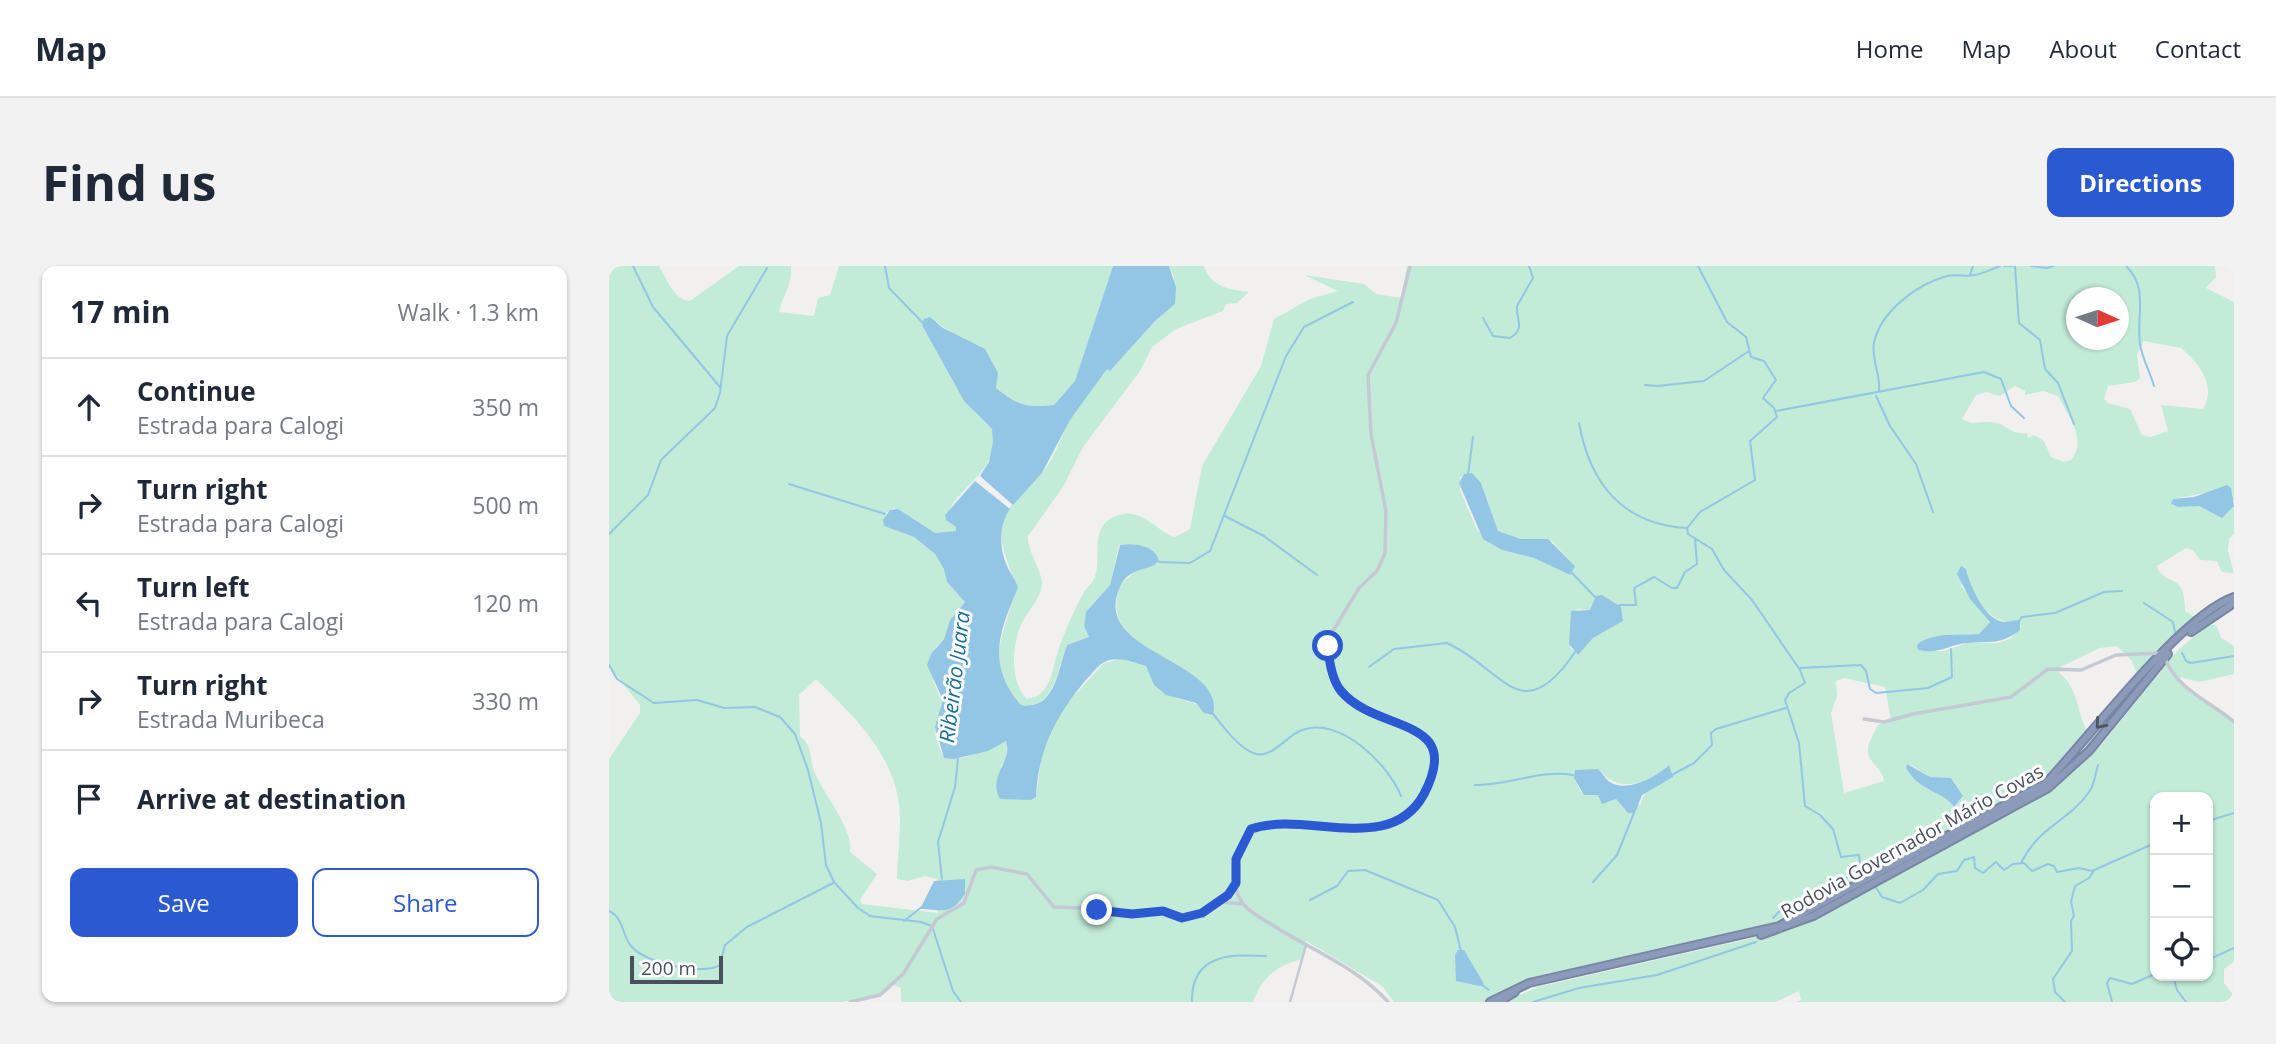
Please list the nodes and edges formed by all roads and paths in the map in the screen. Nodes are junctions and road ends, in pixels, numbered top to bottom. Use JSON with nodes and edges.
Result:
{"nodes":[{"id":1,"x":1411,"y":266,"type":"edge"},
{"id":2,"x":2234,"y":597,"type":"edge"},
{"id":3,"x":2234,"y":603,"type":"edge"},
{"id":4,"x":2163,"y":656,"type":"junction"},
{"id":5,"x":1864,"y":719,"type":"dead end"},
{"id":6,"x":2234,"y":722,"type":"edge"},
{"id":7,"x":1236,"y":883,"type":"junction"},
{"id":8,"x":1863,"y":885,"type":"junction"},
{"id":9,"x":1219,"y":901,"type":"junction"},
{"id":10,"x":1243,"y":904,"type":"junction"},
{"id":11,"x":1306,"y":945,"type":"junction"},
{"id":12,"x":609,"y":997,"type":"edge"},
{"id":13,"x":615,"y":1002,"type":"edge"},
{"id":14,"x":850,"y":1002,"type":"edge"},
{"id":15,"x":1290,"y":1002,"type":"edge"},
{"id":16,"x":1388,"y":1002,"type":"edge"},
{"id":17,"x":1490,"y":1002,"type":"edge"},
{"id":18,"x":1499,"y":1002,"type":"edge"}],
"edges":[{"from":1,"to":7,"type":"street"},
{"from":2,"to":4,"type":"highway","name":"Rodovia Governador Mário Covas"},
{"from":3,"to":4,"type":"highway","name":"Rodovia Governador Mário Covas"},
{"from":4,"to":5,"type":"street"},
{"from":4,"to":6,"type":"street"},
{"from":4,"to":8,"type":"highway","name":"Rodovia Governador Mário Covas"},
{"from":7,"to":9,"type":"street"},
{"from":7,"to":10,"type":"street"},
{"from":8,"to":17,"type":"highway","name":"Rodovia Governador Mário Covas"},
{"from":8,"to":18,"type":"highway","name":"Rodovia Governador Mário Covas"},
{"from":9,"to":10,"type":"street"},
{"from":9,"to":14,"type":"street"},
{"from":10,"to":11,"type":"street"},
{"from":11,"to":15,"type":"street"},
{"from":11,"to":16,"type":"street"},
{"from":12,"to":13,"type":"street"}]}
